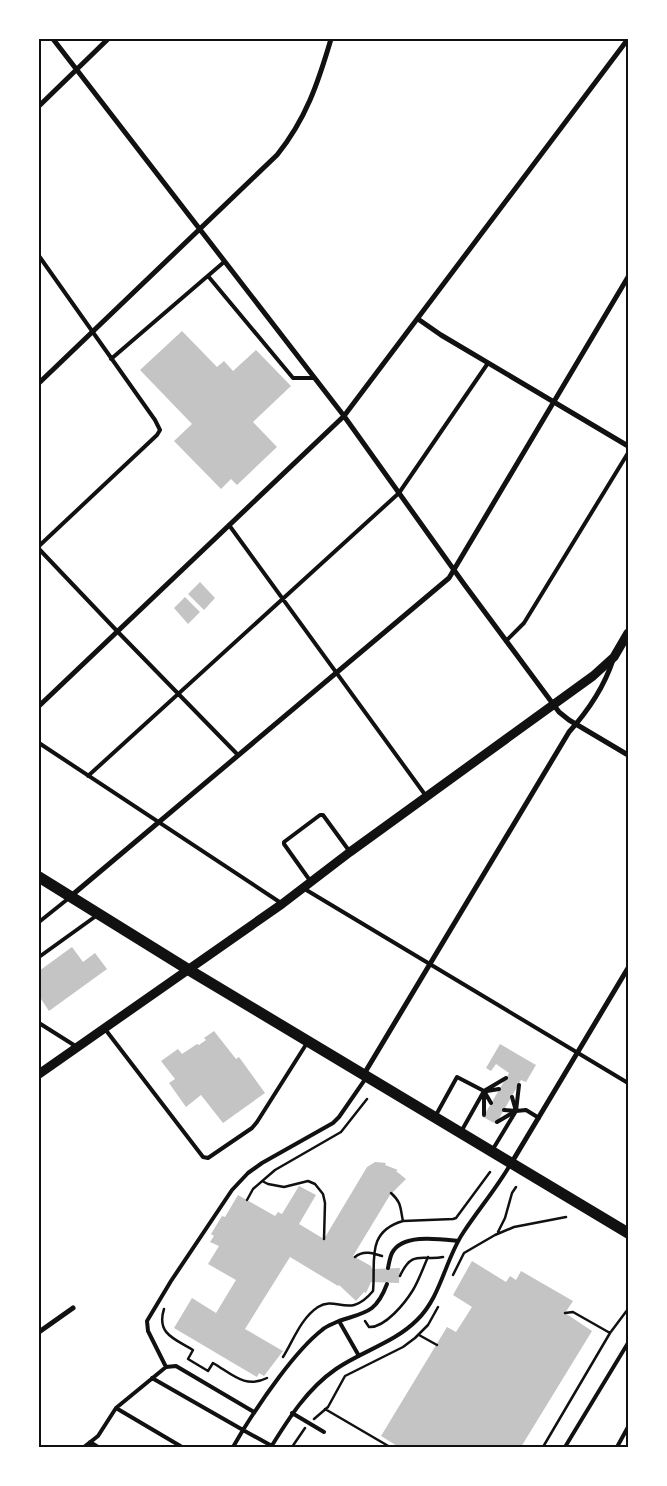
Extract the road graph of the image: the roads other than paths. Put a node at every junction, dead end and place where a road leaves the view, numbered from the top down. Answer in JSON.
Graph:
{"nodes":[{"id":1,"x":53,"y":39,"type":"edge"},
{"id":2,"x":108,"y":39,"type":"edge"},
{"id":3,"x":331,"y":39,"type":"edge"},
{"id":4,"x":628,"y":39,"type":"edge"},
{"id":5,"x":77,"y":70,"type":"junction"},
{"id":6,"x":39,"y":106,"type":"edge"},
{"id":7,"x":200,"y":231,"type":"junction"},
{"id":8,"x":39,"y":256,"type":"edge"},
{"id":9,"x":224,"y":262,"type":"junction"},
{"id":10,"x":208,"y":276,"type":"junction"},
{"id":11,"x":628,"y":277,"type":"edge"},
{"id":12,"x":418,"y":319,"type":"junction"},
{"id":13,"x":93,"y":332,"type":"junction"},
{"id":14,"x":111,"y":359,"type":"junction"},
{"id":15,"x":488,"y":363,"type":"junction"},
{"id":16,"x":314,"y":378,"type":"junction"},
{"id":17,"x":39,"y":383,"type":"edge"},
{"id":18,"x":554,"y":401,"type":"junction"},
{"id":19,"x":344,"y":416,"type":"junction"},
{"id":20,"x":628,"y":446,"type":"edge"},
{"id":21,"x":628,"y":453,"type":"edge"},
{"id":22,"x":399,"y":493,"type":"junction"},
{"id":23,"x":229,"y":525,"type":"junction"},
{"id":24,"x":39,"y":548,"type":"edge"},
{"id":25,"x":454,"y":570,"type":"junction"},
{"id":26,"x":284,"y":599,"type":"junction"},
{"id":27,"x":117,"y":632,"type":"junction"},
{"id":28,"x":628,"y":633,"type":"edge"},
{"id":29,"x":506,"y":641,"type":"junction"},
{"id":30,"x":614,"y":657,"type":"junction"},
{"id":31,"x":336,"y":672,"type":"junction"},
{"id":32,"x":178,"y":694,"type":"junction"},
{"id":33,"x":554,"y":704,"type":"junction"},
{"id":34,"x":39,"y":706,"type":"edge"},
{"id":35,"x":576,"y":724,"type":"junction"},
{"id":36,"x":39,"y":743,"type":"edge"},
{"id":37,"x":238,"y":755,"type":"junction"},
{"id":38,"x":628,"y":755,"type":"edge"},
{"id":39,"x":88,"y":776,"type":"junction"},
{"id":40,"x":426,"y":797,"type":"junction"},
{"id":41,"x":159,"y":822,"type":"junction"},
{"id":42,"x":350,"y":852,"type":"junction"},
{"id":43,"x":39,"y":877,"type":"edge"},
{"id":44,"x":311,"y":882,"type":"junction"},
{"id":45,"x":303,"y":888,"type":"junction"},
{"id":46,"x":70,"y":896,"type":"junction"},
{"id":47,"x":282,"y":904,"type":"junction"},
{"id":48,"x":99,"y":914,"type":"junction"},
{"id":49,"x":39,"y":922,"type":"edge"},
{"id":50,"x":39,"y":956,"type":"edge"},
{"id":51,"x":430,"y":964,"type":"junction"},
{"id":52,"x":628,"y":968,"type":"edge"},
{"id":53,"x":189,"y":970,"type":"junction"},
{"id":54,"x":39,"y":1023,"type":"edge"},
{"id":55,"x":104,"y":1028,"type":"junction"},
{"id":56,"x":308,"y":1041,"type":"junction"},
{"id":57,"x":77,"y":1047,"type":"junction"},
{"id":58,"x":578,"y":1052,"type":"junction"},
{"id":59,"x":39,"y":1074,"type":"edge"},
{"id":60,"x":365,"y":1075,"type":"junction"},
{"id":61,"x":506,"y":1078,"type":"dead end"},
{"id":62,"x":628,"y":1083,"type":"edge"},
{"id":63,"x":519,"y":1085,"type":"dead end"},
{"id":64,"x":499,"y":1089,"type":"dead end"},
{"id":65,"x":484,"y":1091,"type":"junction"},
{"id":66,"x":512,"y":1096,"type":"dead end"},
{"id":67,"x":491,"y":1103,"type":"dead end"},
{"id":68,"x":504,"y":1110,"type":"dead end"},
{"id":69,"x":516,"y":1111,"type":"junction"},
{"id":70,"x":484,"y":1115,"type":"dead end"},
{"id":71,"x":435,"y":1117,"type":"junction"},
{"id":72,"x":539,"y":1118,"type":"junction"},
{"id":73,"x":498,"y":1122,"type":"dead end"},
{"id":74,"x":461,"y":1132,"type":"junction"},
{"id":75,"x":492,"y":1151,"type":"junction"},
{"id":76,"x":512,"y":1163,"type":"junction"},
{"id":77,"x":628,"y":1233,"type":"edge"},
{"id":78,"x":458,"y":1241,"type":"junction"},
{"id":79,"x":388,"y":1268,"type":"dead end"},
{"id":80,"x":387,"y":1284,"type":"dead end"},
{"id":81,"x":72,"y":1308,"type":"dead end"},
{"id":82,"x":339,"y":1321,"type":"junction"},
{"id":83,"x":39,"y":1332,"type":"edge"},
{"id":84,"x":628,"y":1343,"type":"edge"},
{"id":85,"x":359,"y":1356,"type":"junction"},
{"id":86,"x":166,"y":1367,"type":"junction"},
{"id":87,"x":152,"y":1378,"type":"junction"},
{"id":88,"x":116,"y":1408,"type":"junction"},
{"id":89,"x":254,"y":1412,"type":"junction"},
{"id":90,"x":292,"y":1413,"type":"junction"},
{"id":91,"x":628,"y":1427,"type":"edge"},
{"id":92,"x":243,"y":1430,"type":"junction"},
{"id":93,"x":324,"y":1432,"type":"dead end"},
{"id":94,"x":90,"y":1442,"type":"junction"},
{"id":95,"x":272,"y":1446,"type":"edge"},
{"id":96,"x":84,"y":1447,"type":"edge"},
{"id":97,"x":98,"y":1447,"type":"edge"},
{"id":98,"x":182,"y":1447,"type":"edge"},
{"id":99,"x":233,"y":1447,"type":"edge"},
{"id":100,"x":565,"y":1447,"type":"edge"},
{"id":101,"x":616,"y":1447,"type":"edge"}],
"edges":[{"from":1,"to":5,"type":"street"},
{"from":2,"to":5,"type":"street"},
{"from":3,"to":7,"type":"street"},
{"from":4,"to":12,"type":"street"},
{"from":5,"to":6,"type":"street"},
{"from":5,"to":7,"type":"street"},
{"from":7,"to":9,"type":"street"},
{"from":7,"to":13,"type":"street"},
{"from":8,"to":13,"type":"lane"},
{"from":9,"to":10,"type":"lane"},
{"from":9,"to":16,"type":"street"},
{"from":10,"to":14,"type":"lane"},
{"from":10,"to":16,"type":"lane"},
{"from":11,"to":18,"type":"street"},
{"from":12,"to":15,"type":"street"},
{"from":12,"to":19,"type":"street"},
{"from":13,"to":14,"type":"lane"},
{"from":13,"to":17,"type":"street"},
{"from":14,"to":24,"type":"lane"},
{"from":15,"to":18,"type":"street"},
{"from":15,"to":22,"type":"lane"},
{"from":16,"to":19,"type":"street"},
{"from":18,"to":20,"type":"street"},
{"from":18,"to":25,"type":"street"},
{"from":19,"to":22,"type":"street"},
{"from":19,"to":23,"type":"street"},
{"from":21,"to":29,"type":"lane"},
{"from":22,"to":25,"type":"street"},
{"from":22,"to":26,"type":"lane"},
{"from":23,"to":26,"type":"lane"},
{"from":23,"to":27,"type":"street"},
{"from":24,"to":27,"type":"lane"},
{"from":25,"to":29,"type":"street"},
{"from":25,"to":31,"type":"street"},
{"from":26,"to":31,"type":"lane"},
{"from":26,"to":32,"type":"lane"},
{"from":27,"to":32,"type":"lane"},
{"from":27,"to":34,"type":"street"},
{"from":28,"to":30,"type":"street"},
{"from":29,"to":33,"type":"street"},
{"from":30,"to":33,"type":"street"},
{"from":30,"to":35,"type":"street"},
{"from":31,"to":37,"type":"street"},
{"from":31,"to":40,"type":"lane"},
{"from":32,"to":37,"type":"lane"},
{"from":32,"to":39,"type":"lane"},
{"from":33,"to":35,"type":"street"},
{"from":33,"to":40,"type":"street"},
{"from":35,"to":38,"type":"street"},
{"from":35,"to":51,"type":"street"},
{"from":36,"to":39,"type":"lane"},
{"from":37,"to":41,"type":"street"},
{"from":39,"to":41,"type":"lane"},
{"from":40,"to":42,"type":"street"},
{"from":41,"to":46,"type":"street"},
{"from":41,"to":47,"type":"lane"},
{"from":42,"to":44,"type":"street"},
{"from":42,"to":44,"type":"lane"},
{"from":43,"to":46,"type":"main road"},
{"from":44,"to":45,"type":"street"},
{"from":45,"to":47,"type":"street"},
{"from":45,"to":51,"type":"lane"},
{"from":46,"to":48,"type":"main road"},
{"from":46,"to":49,"type":"lane"},
{"from":47,"to":53,"type":"street"},
{"from":48,"to":50,"type":"lane"},
{"from":48,"to":53,"type":"main road"},
{"from":51,"to":58,"type":"lane"},
{"from":51,"to":60,"type":"street"},
{"from":52,"to":58,"type":"street"},
{"from":53,"to":55,"type":"street"},
{"from":53,"to":56,"type":"main road"},
{"from":54,"to":57,"type":"lane"},
{"from":55,"to":56,"type":"lane"},
{"from":55,"to":57,"type":"street"},
{"from":56,"to":60,"type":"main road"},
{"from":57,"to":59,"type":"street"},
{"from":58,"to":62,"type":"lane"},
{"from":58,"to":72,"type":"street"},
{"from":60,"to":71,"type":"main road"},
{"from":60,"to":86,"type":"lane"},
{"from":61,"to":65,"type":"lane"},
{"from":63,"to":69,"type":"lane"},
{"from":64,"to":65,"type":"lane"},
{"from":65,"to":67,"type":"lane"},
{"from":65,"to":70,"type":"lane"},
{"from":65,"to":71,"type":"lane"},
{"from":65,"to":74,"type":"lane"},
{"from":66,"to":69,"type":"lane"},
{"from":68,"to":69,"type":"lane"},
{"from":69,"to":72,"type":"lane"},
{"from":69,"to":73,"type":"lane"},
{"from":69,"to":75,"type":"lane"},
{"from":71,"to":74,"type":"main road"},
{"from":72,"to":76,"type":"street"},
{"from":74,"to":75,"type":"main road"},
{"from":75,"to":76,"type":"main road"},
{"from":76,"to":77,"type":"main road"},
{"from":76,"to":78,"type":"lane"},
{"from":78,"to":79,"type":"lane"},
{"from":78,"to":85,"type":"lane"},
{"from":80,"to":82,"type":"lane"},
{"from":81,"to":83,"type":"street"},
{"from":82,"to":85,"type":"lane"},
{"from":82,"to":89,"type":"lane"},
{"from":84,"to":100,"type":"lane"},
{"from":85,"to":90,"type":"lane"},
{"from":86,"to":87,"type":"lane"},
{"from":86,"to":89,"type":"lane"},
{"from":87,"to":88,"type":"lane"},
{"from":87,"to":92,"type":"lane"},
{"from":88,"to":94,"type":"lane"},
{"from":88,"to":98,"type":"lane"},
{"from":89,"to":92,"type":"lane"},
{"from":90,"to":93,"type":"lane"},
{"from":90,"to":95,"type":"lane"},
{"from":91,"to":101,"type":"lane"},
{"from":92,"to":95,"type":"lane"},
{"from":92,"to":99,"type":"lane"},
{"from":94,"to":96,"type":"lane"},
{"from":94,"to":97,"type":"lane"}]}
